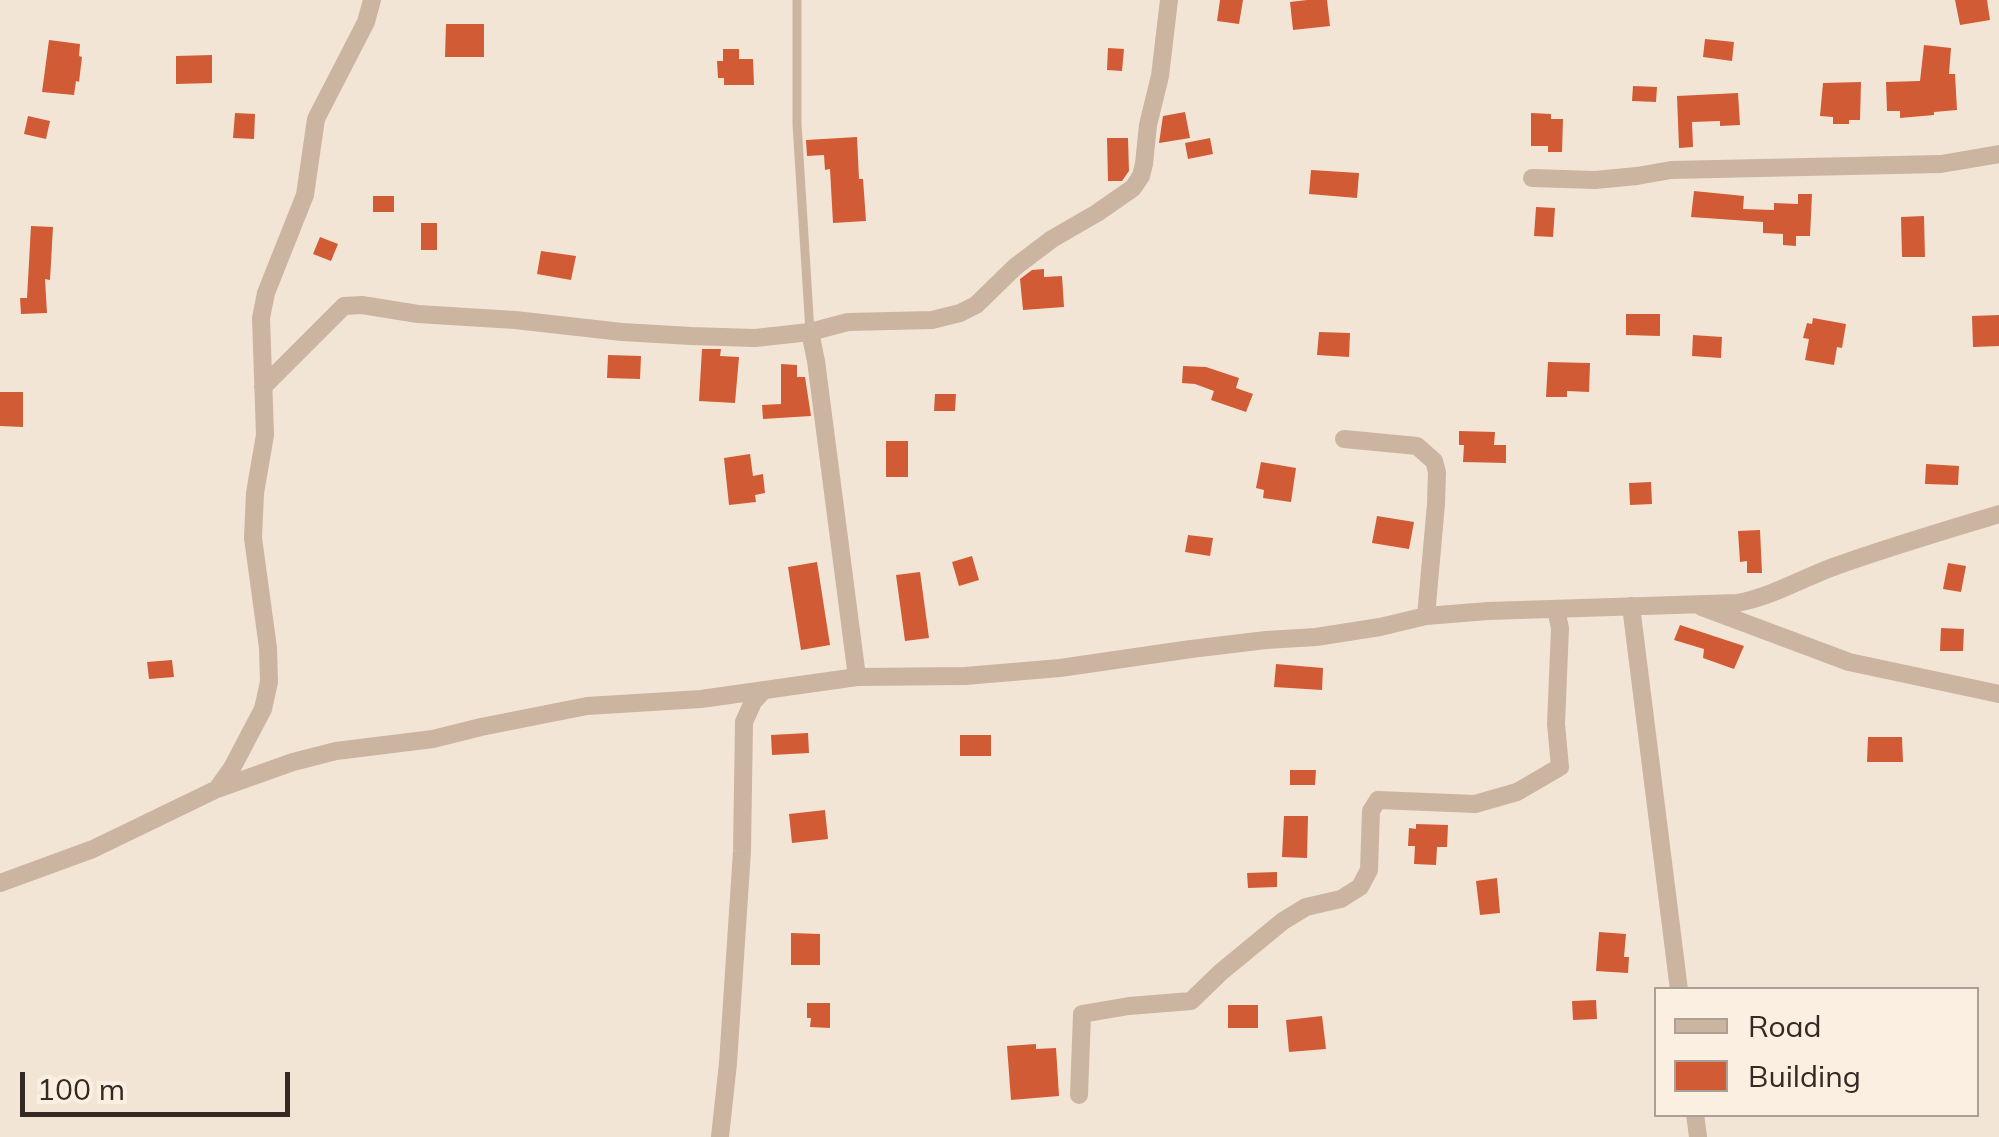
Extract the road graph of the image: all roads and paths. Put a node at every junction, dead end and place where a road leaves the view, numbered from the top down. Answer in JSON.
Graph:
{"nodes":[{"id":1,"x":372,"y":0,"type":"edge"},
{"id":2,"x":797,"y":0,"type":"edge"},
{"id":3,"x":1168,"y":0,"type":"edge"},
{"id":4,"x":1999,"y":154,"type":"edge"},
{"id":5,"x":1532,"y":178,"type":"dead end"},
{"id":6,"x":810,"y":332,"type":"junction"},
{"id":7,"x":263,"y":386,"type":"junction"},
{"id":8,"x":1344,"y":439,"type":"dead end"},
{"id":9,"x":1999,"y":514,"type":"edge"},
{"id":10,"x":1693,"y":603,"type":"junction"},
{"id":11,"x":1631,"y":606,"type":"junction"},
{"id":12,"x":1556,"y":609,"type":"junction"},
{"id":13,"x":1426,"y":616,"type":"junction"},
{"id":14,"x":857,"y":677,"type":"junction"},
{"id":15,"x":764,"y":690,"type":"junction"},
{"id":16,"x":1999,"y":694,"type":"edge"},
{"id":17,"x":217,"y":789,"type":"junction"},
{"id":18,"x":0,"y":883,"type":"edge"},
{"id":19,"x":1679,"y":987,"type":"edge"},
{"id":20,"x":1079,"y":1094,"type":"dead end"},
{"id":21,"x":720,"y":1137,"type":"edge"}],
"edges":[{"from":1,"to":7,"type":"street"},
{"from":2,"to":6,"type":"lane"},
{"from":3,"to":6,"type":"street"},
{"from":4,"to":5,"type":"street"},
{"from":6,"to":7,"type":"street"},
{"from":6,"to":14,"type":"street"},
{"from":7,"to":17,"type":"street"},
{"from":8,"to":13,"type":"street"},
{"from":9,"to":10,"type":"street"},
{"from":10,"to":11,"type":"street"},
{"from":10,"to":16,"type":"street"},
{"from":11,"to":12,"type":"street"},
{"from":11,"to":19,"type":"street"},
{"from":12,"to":13,"type":"street"},
{"from":12,"to":20,"type":"street"},
{"from":13,"to":14,"type":"street"},
{"from":14,"to":15,"type":"street"},
{"from":15,"to":17,"type":"street"},
{"from":15,"to":21,"type":"street"},
{"from":17,"to":18,"type":"street"}]}
